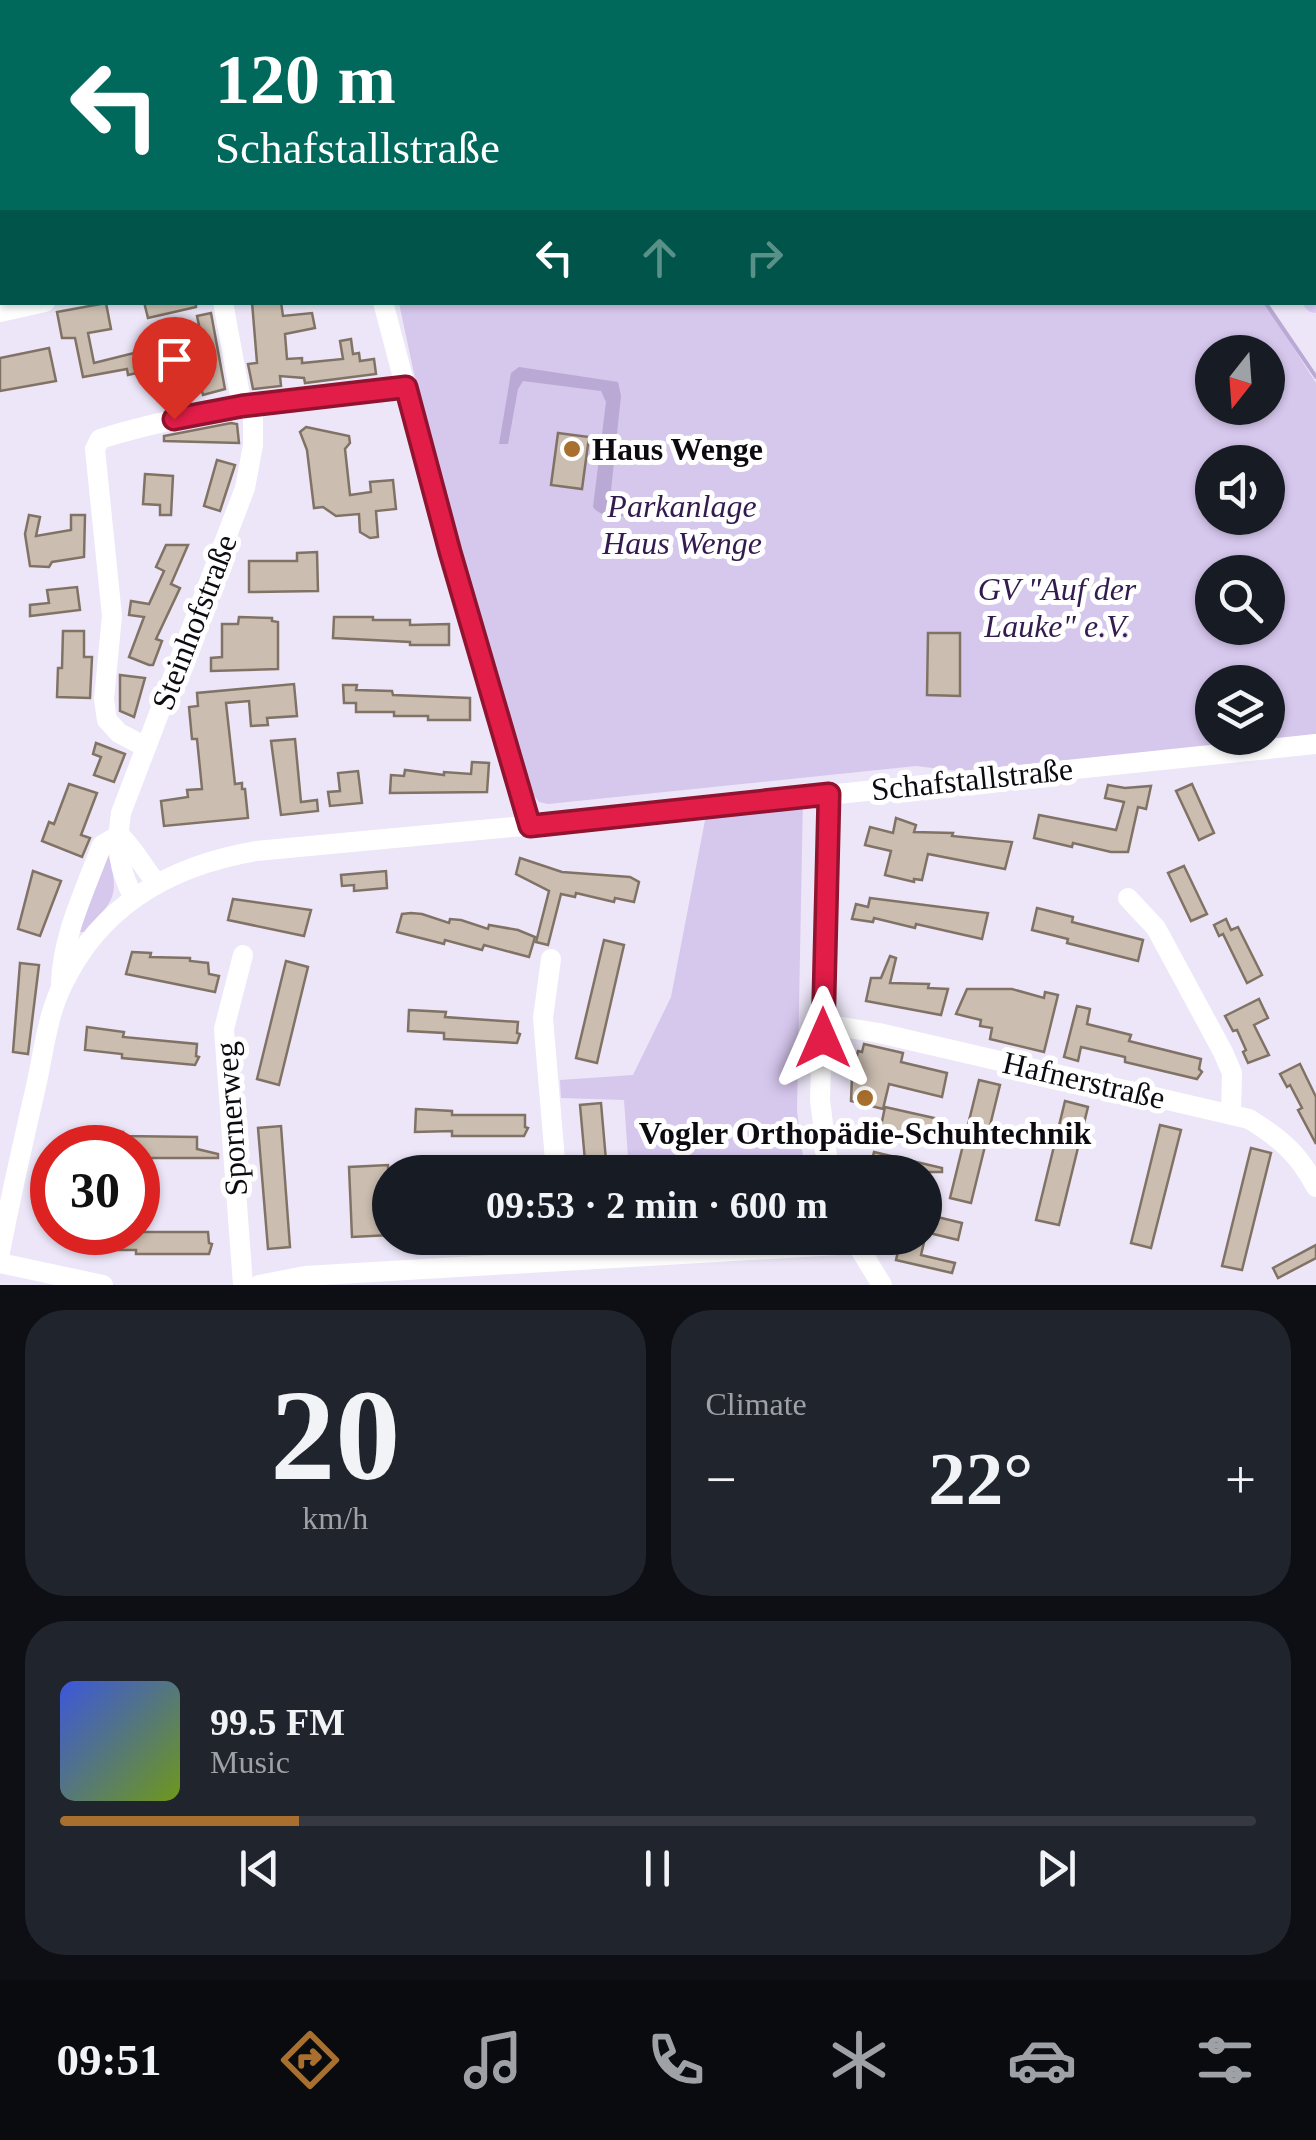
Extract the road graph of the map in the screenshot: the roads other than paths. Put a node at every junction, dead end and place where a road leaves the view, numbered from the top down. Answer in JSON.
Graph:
{"nodes":[{"id":1,"x":32,"y":305,"type":"edge"},
{"id":2,"x":224,"y":305,"type":"edge"},
{"id":3,"x":384,"y":305,"type":"edge"},
{"id":4,"x":0,"y":312,"type":"edge"},
{"id":5,"x":406,"y":387,"type":"junction"},
{"id":6,"x":248,"y":406,"type":"junction"},
{"id":7,"x":1316,"y":744,"type":"edge"},
{"id":8,"x":146,"y":747,"type":"junction"},
{"id":9,"x":829,"y":794,"type":"junction"},
{"id":10,"x":530,"y":826,"type":"junction"},
{"id":11,"x":119,"y":835,"type":"junction"},
{"id":12,"x":156,"y":882,"type":"junction"},
{"id":13,"x":134,"y":898,"type":"junction"},
{"id":14,"x":1128,"y":898,"type":"dead end"},
{"id":15,"x":244,"y":955,"type":"dead end"},
{"id":16,"x":551,"y":959,"type":"dead end"},
{"id":17,"x":61,"y":986,"type":"junction"},
{"id":18,"x":823,"y":1024,"type":"junction"},
{"id":19,"x":1231,"y":1114,"type":"junction"},
{"id":20,"x":555,"y":1155,"type":"edge"},
{"id":21,"x":827,"y":1155,"type":"edge"},
{"id":22,"x":1316,"y":1187,"type":"edge"},
{"id":23,"x":0,"y":1252,"type":"edge"},
{"id":24,"x":561,"y":1255,"type":"edge"},
{"id":25,"x":626,"y":1255,"type":"edge"},
{"id":26,"x":863,"y":1255,"type":"edge"},
{"id":27,"x":561,"y":1259,"type":"junction"},
{"id":28,"x":0,"y":1263,"type":"edge"},
{"id":29,"x":103,"y":1285,"type":"edge"},
{"id":30,"x":243,"y":1285,"type":"edge"},
{"id":31,"x":259,"y":1285,"type":"edge"},
{"id":32,"x":882,"y":1285,"type":"edge"}],
"edges":[{"from":1,"to":4,"type":"street"},
{"from":2,"to":6,"type":"street","name":"Steinhofstraße"},
{"from":3,"to":5,"type":"street"},
{"from":5,"to":6,"type":"street"},
{"from":5,"to":10,"type":"street"},
{"from":6,"to":8,"type":"street","name":"Steinhofstraße"},
{"from":6,"to":8,"type":"street"},
{"from":7,"to":9,"type":"street","name":"Schafstallstraße"},
{"from":8,"to":11,"type":"street","name":"Steinhofstraße"},
{"from":9,"to":10,"type":"street","name":"Schafstallstraße"},
{"from":9,"to":18,"type":"street"},
{"from":10,"to":12,"type":"street","name":"Schafstallstraße"},
{"from":11,"to":12,"type":"street"},
{"from":11,"to":13,"type":"street","name":"Steinhofstraße"},
{"from":11,"to":17,"type":"street","name":"Steinhofstraße"},
{"from":12,"to":13,"type":"street","name":"Steinhofstraße"},
{"from":13,"to":17,"type":"street","name":"Steinhofstraße"},
{"from":14,"to":19,"type":"street"},
{"from":15,"to":30,"type":"street","name":"Spornerweg"},
{"from":16,"to":20,"type":"street"},
{"from":17,"to":23,"type":"street","name":"Steinhofstraße"},
{"from":18,"to":19,"type":"street","name":"Hafnerstraße"},
{"from":18,"to":21,"type":"street"},
{"from":19,"to":22,"type":"street","name":"Hafnerstraße"},
{"from":24,"to":27,"type":"street"},
{"from":25,"to":27,"type":"street"},
{"from":26,"to":32,"type":"street"},
{"from":27,"to":31,"type":"street"},
{"from":28,"to":29,"type":"street"}]}
